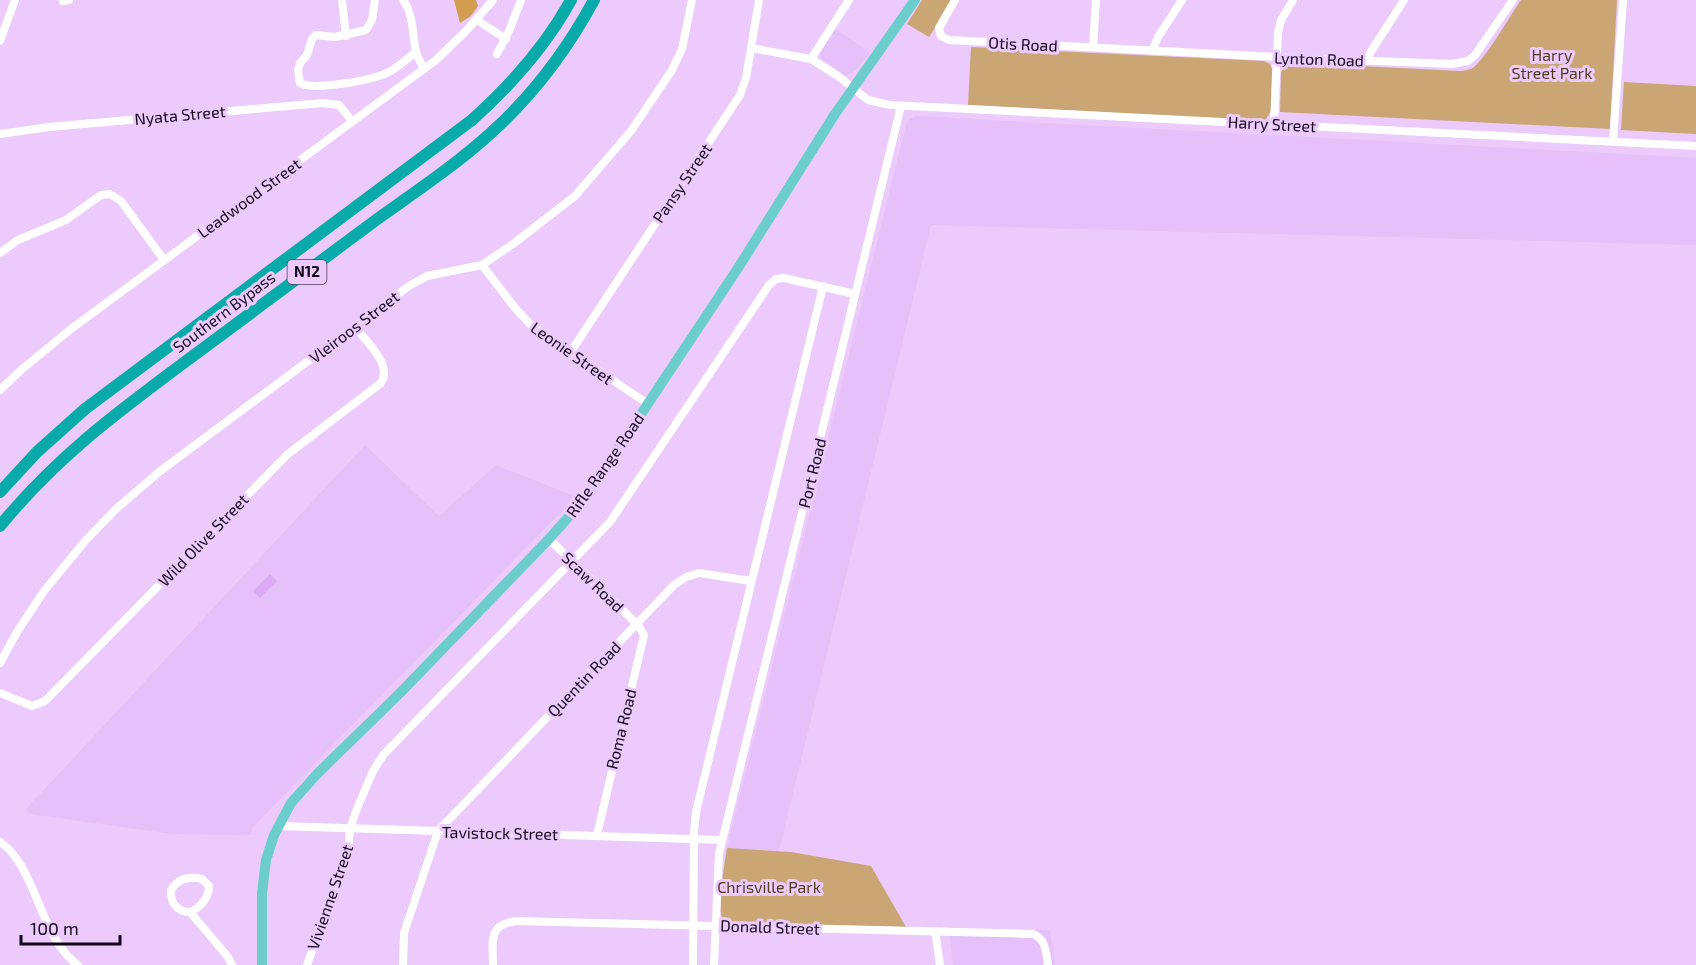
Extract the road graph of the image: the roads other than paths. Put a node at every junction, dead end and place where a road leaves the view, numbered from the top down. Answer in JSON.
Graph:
{"nodes":[{"id":1,"x":15,"y":0,"type":"edge"},
{"id":2,"x":342,"y":0,"type":"edge"},
{"id":3,"x":375,"y":0,"type":"edge"},
{"id":4,"x":403,"y":0,"type":"edge"},
{"id":5,"x":493,"y":0,"type":"edge"},
{"id":6,"x":521,"y":0,"type":"edge"},
{"id":7,"x":571,"y":0,"type":"edge"},
{"id":8,"x":594,"y":0,"type":"edge"},
{"id":9,"x":692,"y":0,"type":"edge"},
{"id":10,"x":759,"y":0,"type":"edge"},
{"id":11,"x":849,"y":0,"type":"edge"},
{"id":12,"x":915,"y":0,"type":"edge"},
{"id":13,"x":955,"y":0,"type":"edge"},
{"id":14,"x":1096,"y":0,"type":"edge"},
{"id":15,"x":1182,"y":0,"type":"edge"},
{"id":16,"x":1293,"y":0,"type":"edge"},
{"id":17,"x":1404,"y":0,"type":"edge"},
{"id":18,"x":1513,"y":0,"type":"edge"},
{"id":19,"x":1623,"y":0,"type":"edge"},
{"id":20,"x":477,"y":20,"type":"junction"},
{"id":21,"x":346,"y":36,"type":"junction"},
{"id":22,"x":506,"y":39,"type":"junction"},
{"id":23,"x":0,"y":41,"type":"edge"},
{"id":24,"x":1093,"y":47,"type":"junction"},
{"id":25,"x":751,"y":48,"type":"junction"},
{"id":26,"x":1152,"y":51,"type":"junction"},
{"id":27,"x":416,"y":52,"type":"junction"},
{"id":28,"x":497,"y":54,"type":"dead end"},
{"id":29,"x":1276,"y":57,"type":"junction"},
{"id":30,"x":811,"y":59,"type":"junction"},
{"id":31,"x":1365,"y":61,"type":"junction"},
{"id":32,"x":424,"y":69,"type":"junction"},
{"id":33,"x":854,"y":87,"type":"junction"},
{"id":34,"x":901,"y":106,"type":"junction"},
{"id":35,"x":352,"y":121,"type":"junction"},
{"id":36,"x":1274,"y":124,"type":"junction"},
{"id":37,"x":0,"y":134,"type":"edge"},
{"id":38,"x":1613,"y":141,"type":"junction"},
{"id":39,"x":1696,"y":146,"type":"edge"},
{"id":40,"x":0,"y":253,"type":"edge"},
{"id":41,"x":164,"y":260,"type":"junction"},
{"id":42,"x":482,"y":265,"type":"junction"},
{"id":43,"x":823,"y":286,"type":"junction"},
{"id":44,"x":855,"y":294,"type":"junction"},
{"id":45,"x":355,"y":327,"type":"junction"},
{"id":46,"x":570,"y":353,"type":"junction"},
{"id":47,"x":0,"y":390,"type":"edge"},
{"id":48,"x":648,"y":404,"type":"junction"},
{"id":49,"x":0,"y":492,"type":"edge"},
{"id":50,"x":0,"y":526,"type":"edge"},
{"id":51,"x":549,"y":539,"type":"junction"},
{"id":52,"x":571,"y":562,"type":"junction"},
{"id":53,"x":751,"y":581,"type":"junction"},
{"id":54,"x":638,"y":625,"type":"junction"},
{"id":55,"x":0,"y":663,"type":"edge"},
{"id":56,"x":0,"y":693,"type":"edge"},
{"id":57,"x":278,"y":826,"type":"junction"},
{"id":58,"x":350,"y":829,"type":"junction"},
{"id":59,"x":438,"y":831,"type":"junction"},
{"id":60,"x":597,"y":835,"type":"junction"},
{"id":61,"x":694,"y":838,"type":"junction"},
{"id":62,"x":722,"y":840,"type":"junction"},
{"id":63,"x":0,"y":842,"type":"edge"},
{"id":64,"x":190,"y":912,"type":"junction"},
{"id":65,"x":694,"y":925,"type":"junction"},
{"id":66,"x":715,"y":925,"type":"junction"},
{"id":67,"x":935,"y":931,"type":"junction"},
{"id":68,"x":78,"y":965,"type":"edge"},
{"id":69,"x":232,"y":965,"type":"edge"},
{"id":70,"x":262,"y":965,"type":"edge"},
{"id":71,"x":307,"y":965,"type":"edge"},
{"id":72,"x":403,"y":965,"type":"edge"},
{"id":73,"x":493,"y":965,"type":"edge"},
{"id":74,"x":693,"y":965,"type":"edge"},
{"id":75,"x":714,"y":965,"type":"edge"},
{"id":76,"x":940,"y":965,"type":"edge"},
{"id":77,"x":1048,"y":965,"type":"edge"}],
"edges":[{"from":1,"to":23,"type":"street"},
{"from":2,"to":21,"type":"street"},
{"from":3,"to":21,"type":"street"},
{"from":4,"to":27,"type":"street"},
{"from":5,"to":20,"type":"street","name":"Leadwood Street"},
{"from":6,"to":22,"type":"street"},
{"from":7,"to":49,"type":"highway","name":"Southern Bypass","number":"N12"},
{"from":8,"to":50,"type":"highway","name":"Southern Bypass","number":"N12"},
{"from":9,"to":42,"type":"street","name":"Vleiroos Street"},
{"from":10,"to":25,"type":"street","name":"Pansy Street"},
{"from":11,"to":30,"type":"street"},
{"from":12,"to":33,"type":"main road","name":"Rifle Range Road"},
{"from":13,"to":24,"type":"street","name":"Otis Road"},
{"from":14,"to":24,"type":"street"},
{"from":15,"to":26,"type":"street"},
{"from":16,"to":29,"type":"street"},
{"from":17,"to":31,"type":"street"},
{"from":18,"to":31,"type":"street","name":"Lynton Road"},
{"from":19,"to":38,"type":"street"},
{"from":20,"to":22,"type":"street"},
{"from":20,"to":32,"type":"street","name":"Leadwood Street"},
{"from":21,"to":27,"type":"street"},
{"from":22,"to":28,"type":"street"},
{"from":24,"to":26,"type":"street","name":"Lynton Road"},
{"from":25,"to":30,"type":"street"},
{"from":25,"to":46,"type":"street","name":"Pansy Street"},
{"from":26,"to":29,"type":"street","name":"Lynton Road"},
{"from":27,"to":32,"type":"street"},
{"from":29,"to":31,"type":"street","name":"Lynton Road"},
{"from":29,"to":36,"type":"street"},
{"from":30,"to":33,"type":"street","name":"Harry Street"},
{"from":32,"to":35,"type":"street","name":"Leadwood Street"},
{"from":33,"to":34,"type":"street","name":"Harry Street"},
{"from":33,"to":48,"type":"main road","name":"Rifle Range Road"},
{"from":34,"to":36,"type":"street","name":"Harry Street"},
{"from":34,"to":44,"type":"street","name":"Port Road"},
{"from":35,"to":37,"type":"street","name":"Nyata Street"},
{"from":35,"to":41,"type":"street","name":"Leadwood Street"},
{"from":36,"to":38,"type":"street","name":"Harry Street"},
{"from":38,"to":39,"type":"street","name":"Harry Street"},
{"from":40,"to":41,"type":"street"},
{"from":41,"to":47,"type":"street","name":"Leadwood Street"},
{"from":42,"to":45,"type":"street","name":"Vleiroos Street"},
{"from":42,"to":46,"type":"street","name":"Leonie Street"},
{"from":43,"to":44,"type":"street"},
{"from":43,"to":52,"type":"street"},
{"from":43,"to":53,"type":"street","name":"Port Road"},
{"from":44,"to":62,"type":"street","name":"Port Road"},
{"from":45,"to":55,"type":"street","name":"Vleiroos Street"},
{"from":45,"to":56,"type":"street","name":"Wild Olive Street"},
{"from":46,"to":48,"type":"street","name":"Leonie Street"},
{"from":48,"to":51,"type":"main road","name":"Rifle Range Road"},
{"from":51,"to":52,"type":"street","name":"Scaw Road"},
{"from":51,"to":57,"type":"main road","name":"Rifle Range Road"},
{"from":52,"to":54,"type":"street","name":"Scaw Road"},
{"from":52,"to":58,"type":"street"},
{"from":53,"to":54,"type":"street","name":"Quentin Road"},
{"from":53,"to":61,"type":"street","name":"Port Road"},
{"from":54,"to":59,"type":"street","name":"Quentin Road"},
{"from":54,"to":60,"type":"street","name":"Roma Road"},
{"from":57,"to":58,"type":"street","name":"Tavistock Street"},
{"from":57,"to":70,"type":"main road","name":"Rifle Range Road"},
{"from":58,"to":59,"type":"street","name":"Tavistock Street"},
{"from":58,"to":71,"type":"street","name":"Vivienne Street"},
{"from":59,"to":60,"type":"street","name":"Tavistock Street"},
{"from":59,"to":72,"type":"street"},
{"from":60,"to":61,"type":"street","name":"Tavistock Street"},
{"from":61,"to":62,"type":"street","name":"Tavistock Street"},
{"from":61,"to":65,"type":"street","name":"Port Road"},
{"from":62,"to":66,"type":"street","name":"Port Road"},
{"from":63,"to":68,"type":"street"},
{"from":64,"to":64,"type":"street"},
{"from":64,"to":69,"type":"street"},
{"from":65,"to":66,"type":"street","name":"Donald Street"},
{"from":65,"to":73,"type":"street","name":"Donald Street"},
{"from":65,"to":74,"type":"street","name":"Port Road"},
{"from":66,"to":67,"type":"street","name":"Donald Street"},
{"from":66,"to":75,"type":"street","name":"Port Road"},
{"from":67,"to":76,"type":"street"},
{"from":67,"to":77,"type":"street","name":"Donald Street"}]}
